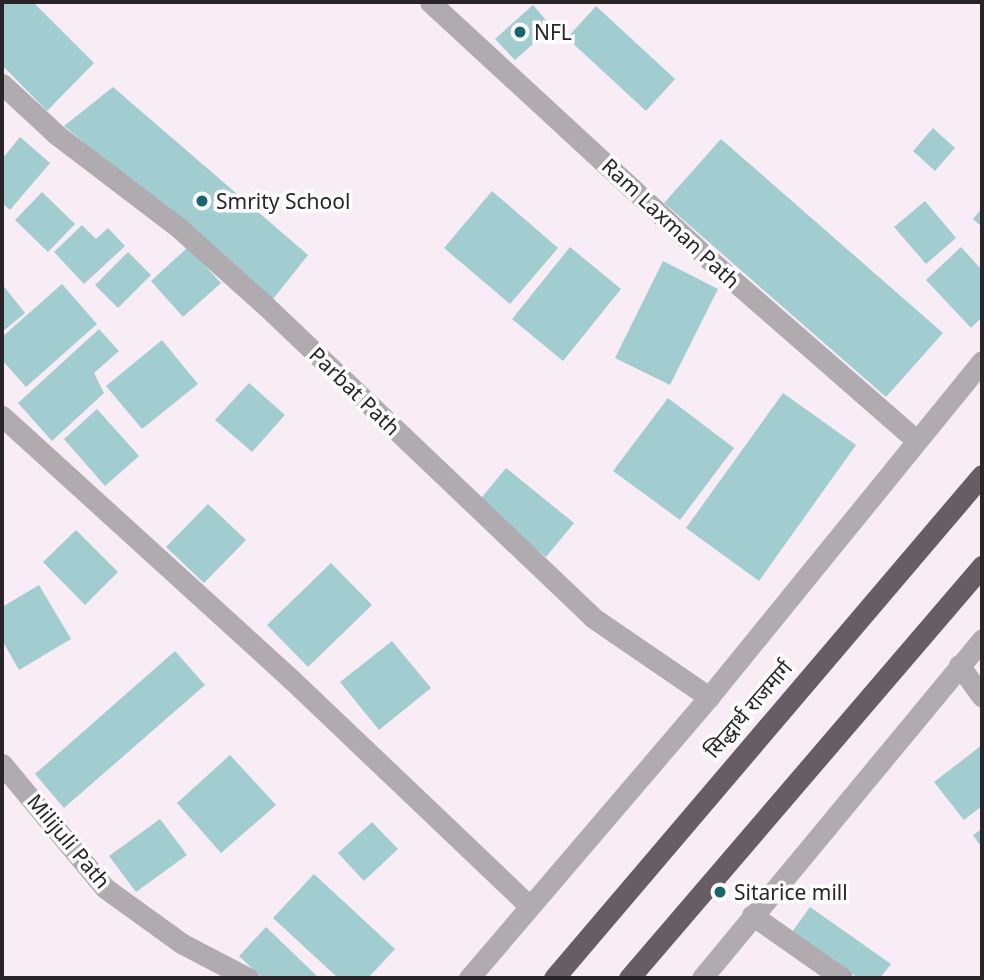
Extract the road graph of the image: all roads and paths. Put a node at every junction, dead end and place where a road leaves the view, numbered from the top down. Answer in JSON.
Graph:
{"nodes":[{"id":1,"x":430,"y":2,"type":"edge"},
{"id":2,"x":2,"y":83,"type":"edge"},
{"id":3,"x":982,"y":361,"type":"edge"},
{"id":4,"x":2,"y":416,"type":"edge"},
{"id":5,"x":916,"y":440,"type":"junction"},
{"id":6,"x":982,"y":475,"type":"edge"},
{"id":7,"x":982,"y":566,"type":"edge"},
{"id":8,"x":982,"y":639,"type":"edge"},
{"id":9,"x":959,"y":665,"type":"junction"},
{"id":10,"x":709,"y":697,"type":"junction"},
{"id":11,"x":982,"y":697,"type":"edge"},
{"id":12,"x":2,"y":764,"type":"edge"},
{"id":13,"x":529,"y":906,"type":"junction"},
{"id":14,"x":752,"y":915,"type":"junction"},
{"id":15,"x":248,"y":978,"type":"edge"},
{"id":16,"x":469,"y":978,"type":"edge"},
{"id":17,"x":554,"y":978,"type":"edge"},
{"id":18,"x":629,"y":978,"type":"edge"},
{"id":19,"x":702,"y":978,"type":"edge"},
{"id":20,"x":842,"y":978,"type":"edge"}],
"edges":[{"from":1,"to":5,"type":"street","name":"Ram Laxman Path"},
{"from":2,"to":10,"type":"street","name":"Parbat Path"},
{"from":3,"to":5,"type":"street"},
{"from":4,"to":13,"type":"street"},
{"from":5,"to":10,"type":"street"},
{"from":6,"to":17,"type":"highway","name":"सिद्धार्थ राजमार्ग"},
{"from":7,"to":18,"type":"highway"},
{"from":8,"to":9,"type":"street"},
{"from":9,"to":11,"type":"street"},
{"from":9,"to":14,"type":"street"},
{"from":10,"to":13,"type":"street"},
{"from":12,"to":15,"type":"street","name":"Milijuli Path"},
{"from":13,"to":16,"type":"street"},
{"from":14,"to":19,"type":"street"},
{"from":14,"to":20,"type":"street"}]}
